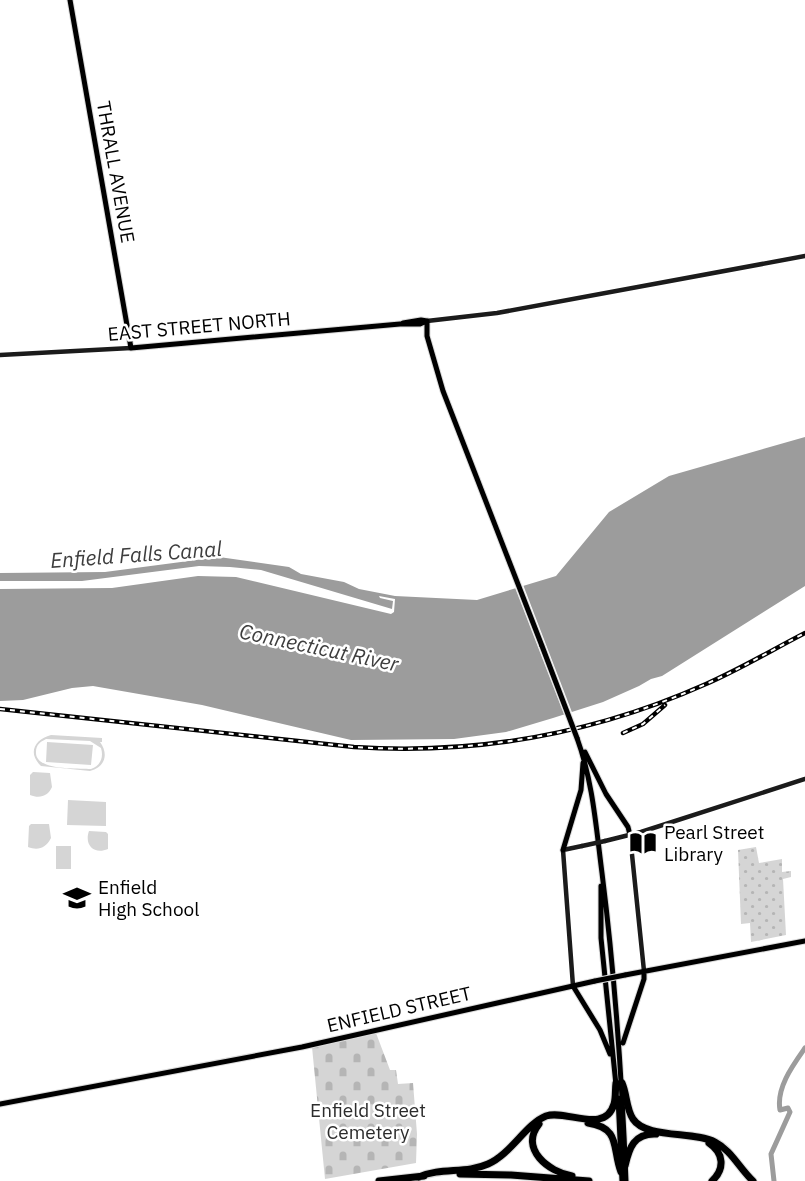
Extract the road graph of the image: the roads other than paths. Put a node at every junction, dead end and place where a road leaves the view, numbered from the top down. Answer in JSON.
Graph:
{"nodes":[{"id":1,"x":69,"y":0,"type":"edge"},
{"id":2,"x":805,"y":256,"type":"edge"},
{"id":3,"x":427,"y":321,"type":"junction"},
{"id":4,"x":131,"y":348,"type":"junction"},
{"id":5,"x":0,"y":355,"type":"edge"},
{"id":6,"x":577,"y":739,"type":"junction"},
{"id":7,"x":583,"y":757,"type":"junction"},
{"id":8,"x":805,"y":779,"type":"edge"},
{"id":9,"x":630,"y":835,"type":"junction"},
{"id":10,"x":563,"y":850,"type":"junction"},
{"id":11,"x":602,"y":872,"type":"junction"},
{"id":12,"x":805,"y":941,"type":"edge"},
{"id":13,"x":644,"y":971,"type":"junction"},
{"id":14,"x":573,"y":986,"type":"junction"},
{"id":15,"x":621,"y":1056,"type":"junction"},
{"id":16,"x":615,"y":1067,"type":"junction"},
{"id":17,"x":619,"y":1083,"type":"junction"},
{"id":18,"x":0,"y":1104,"type":"edge"},
{"id":19,"x":624,"y":1175,"type":"edge"},
{"id":20,"x":419,"y":1177,"type":"junction"},
{"id":21,"x":379,"y":1181,"type":"edge"},
{"id":22,"x":587,"y":1181,"type":"edge"},
{"id":23,"x":712,"y":1181,"type":"edge"},
{"id":24,"x":753,"y":1181,"type":"edge"}],
"edges":[{"from":1,"to":4,"type":"main road","name":"THRALL AVENUE"},
{"from":2,"to":3,"type":"main road","name":"EAST STREET NORTH"},
{"from":3,"to":4,"type":"main road","name":"EAST STREET NORTH"},
{"from":3,"to":6,"type":"main road","bridge":true},
{"from":4,"to":5,"type":"main road","name":"EAST STREET NORTH"},
{"from":6,"to":7,"type":"main road"},
{"from":6,"to":9,"type":"main road"},
{"from":7,"to":10,"type":"main road"},
{"from":7,"to":11,"type":"main road"},
{"from":8,"to":9,"type":"main road"},
{"from":9,"to":10,"type":"main road","bridge":true},
{"from":9,"to":13,"type":"main road"},
{"from":10,"to":14,"type":"main road"},
{"from":11,"to":15,"type":"main road"},
{"from":11,"to":16,"type":"main road"},
{"from":12,"to":13,"type":"main road","name":"ENFIELD STREET"},
{"from":13,"to":14,"type":"main road","name":"ENFIELD STREET","bridge":true},
{"from":13,"to":15,"type":"main road"},
{"from":14,"to":16,"type":"main road"},
{"from":14,"to":18,"type":"main road","name":"ENFIELD STREET"},
{"from":15,"to":17,"type":"main road"},
{"from":16,"to":17,"type":"main road"},
{"from":17,"to":19,"type":"main road"},
{"from":17,"to":20,"type":"highway"},
{"from":17,"to":24,"type":"highway"},
{"from":19,"to":22,"type":"highway"},
{"from":19,"to":23,"type":"highway"},
{"from":20,"to":21,"type":"highway"},
{"from":20,"to":22,"type":"highway"}]}
